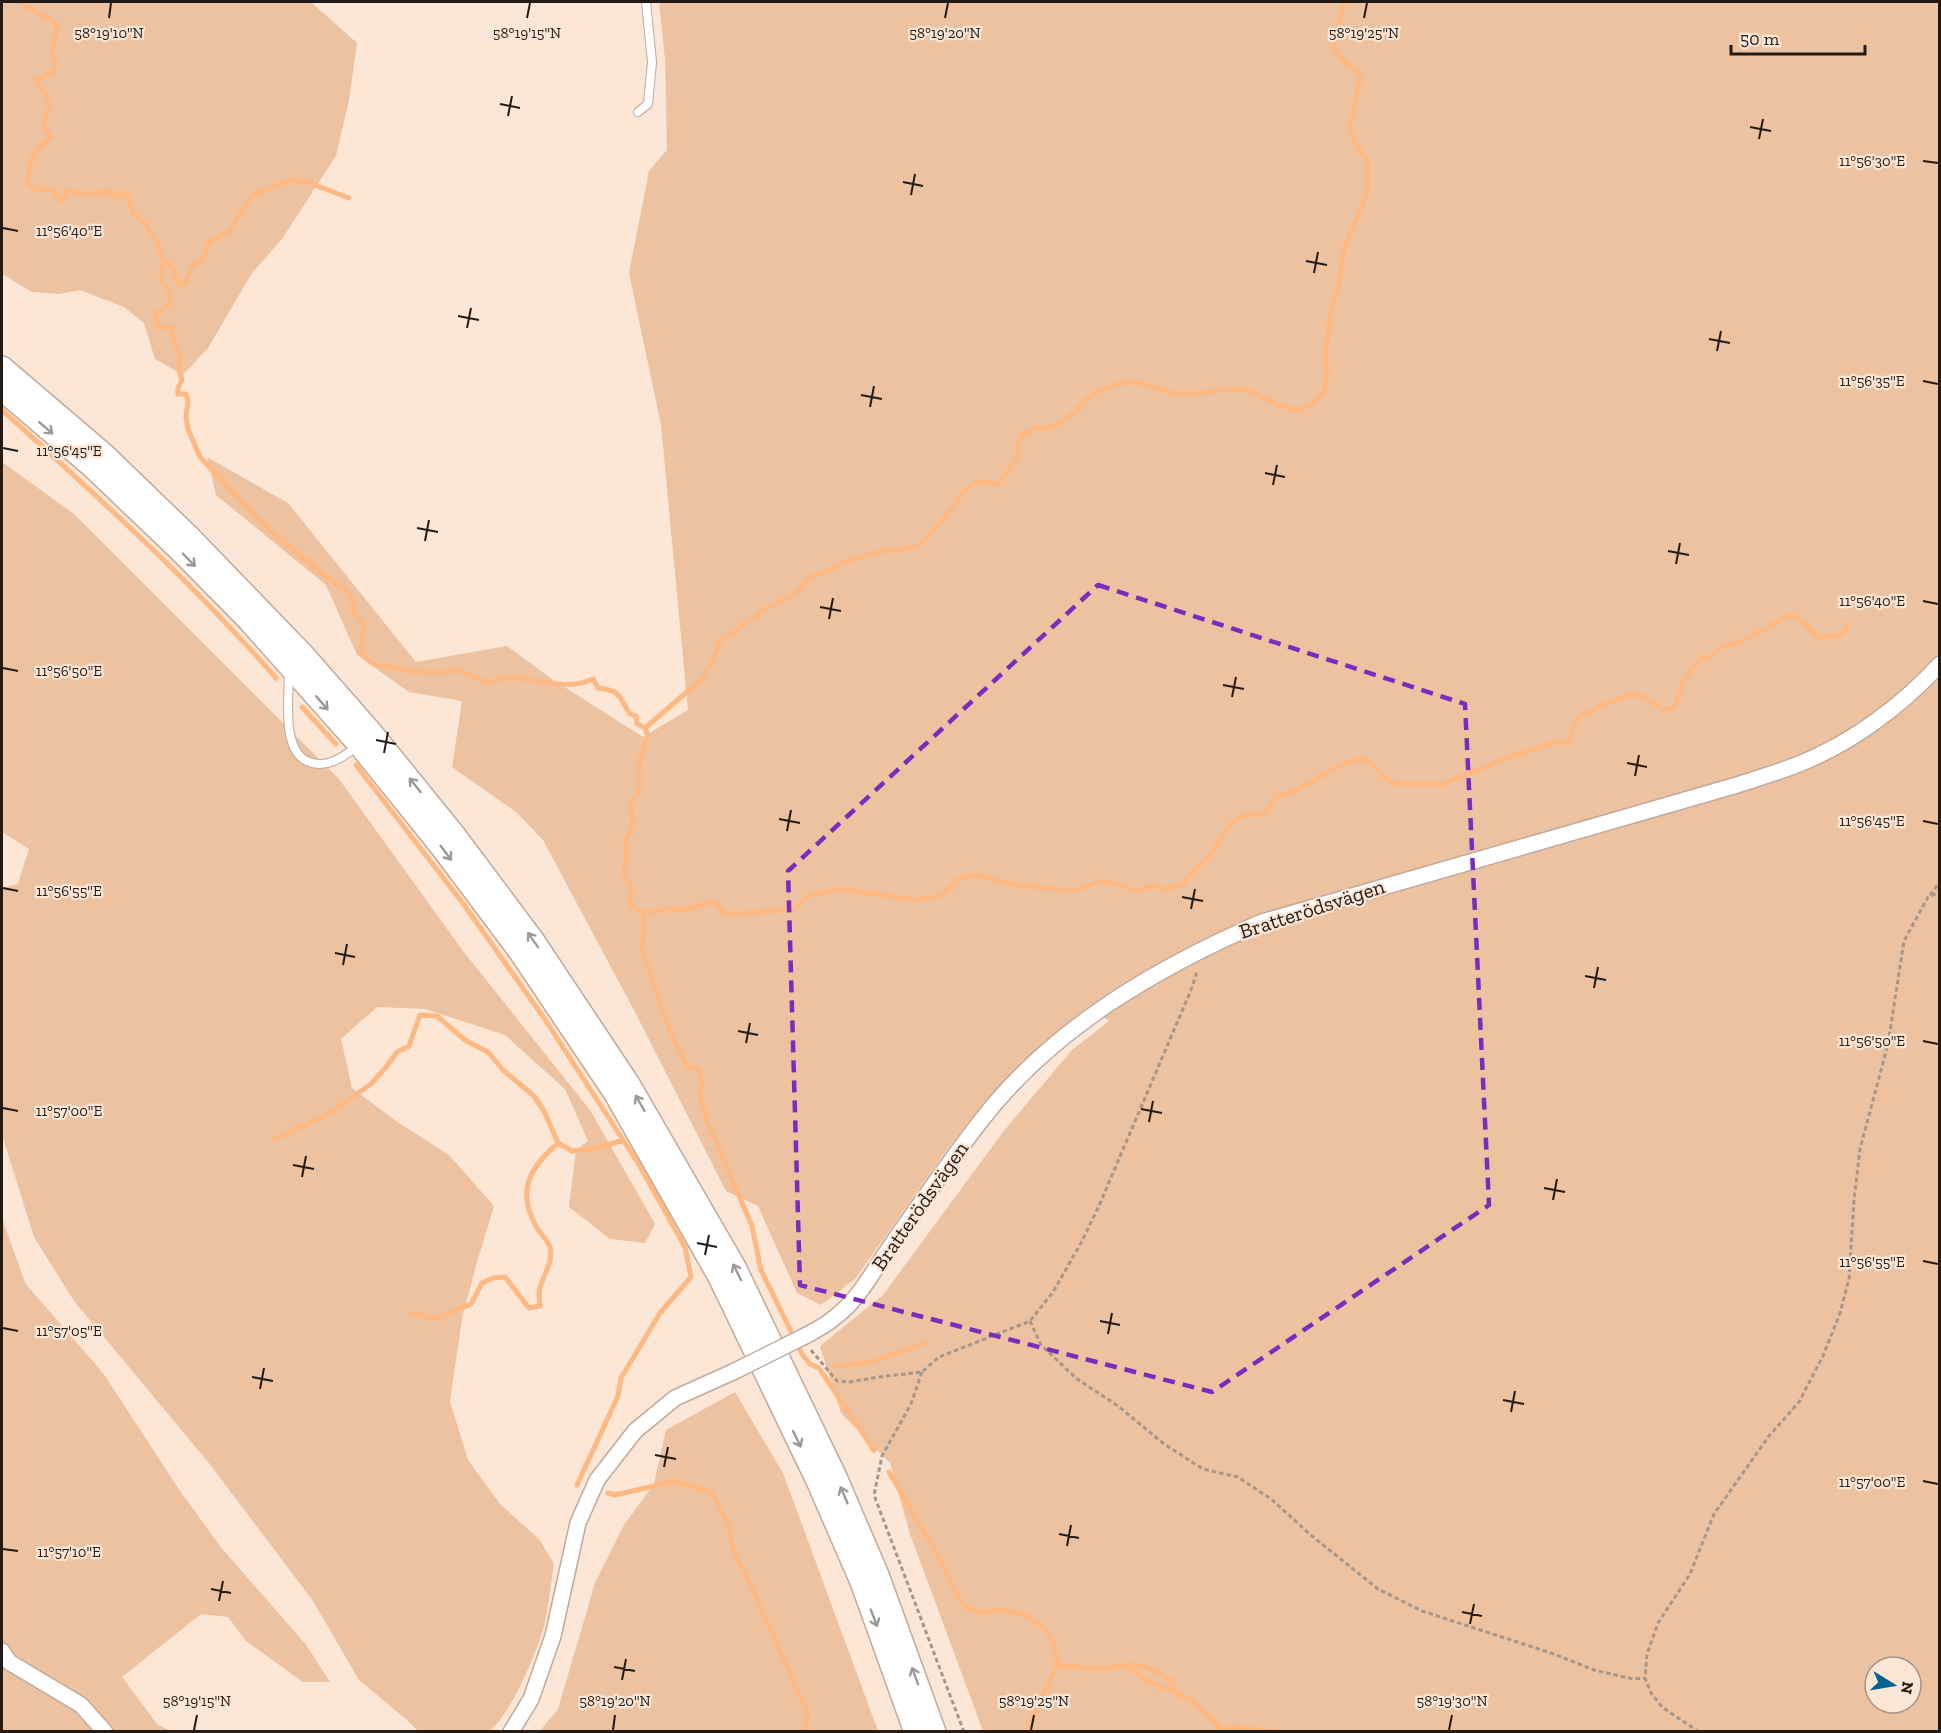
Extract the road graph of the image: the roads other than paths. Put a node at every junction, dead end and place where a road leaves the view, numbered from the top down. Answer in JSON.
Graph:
{"nodes":[{"id":1,"x":646,"y":2,"type":"edge"},
{"id":2,"x":638,"y":112,"type":"dead end"},
{"id":3,"x":2,"y":367,"type":"edge"},
{"id":4,"x":2,"y":390,"type":"edge"},
{"id":5,"x":1940,"y":664,"type":"edge"},
{"id":6,"x":289,"y":665,"type":"junction"},
{"id":7,"x":366,"y":740,"type":"junction"},
{"id":8,"x":2,"y":1651,"type":"edge"},
{"id":9,"x":105,"y":1731,"type":"edge"},
{"id":10,"x":511,"y":1731,"type":"edge"},
{"id":11,"x":915,"y":1731,"type":"edge"},
{"id":12,"x":935,"y":1731,"type":"edge"}],
"edges":[{"from":1,"to":2,"type":"lane"},
{"from":3,"to":7,"type":"main road"},
{"from":4,"to":6,"type":"main road","one_way":true},
{"from":5,"to":10,"type":"street","name":"Bratterödsvägen","bridge":true},
{"from":6,"to":7,"type":"main road","one_way":true},
{"from":6,"to":7,"type":"lane"},
{"from":7,"to":11,"type":"main road","one_way":true},
{"from":12,"to":7,"type":"main road","one_way":true},
{"from":8,"to":9,"type":"street"}]}
